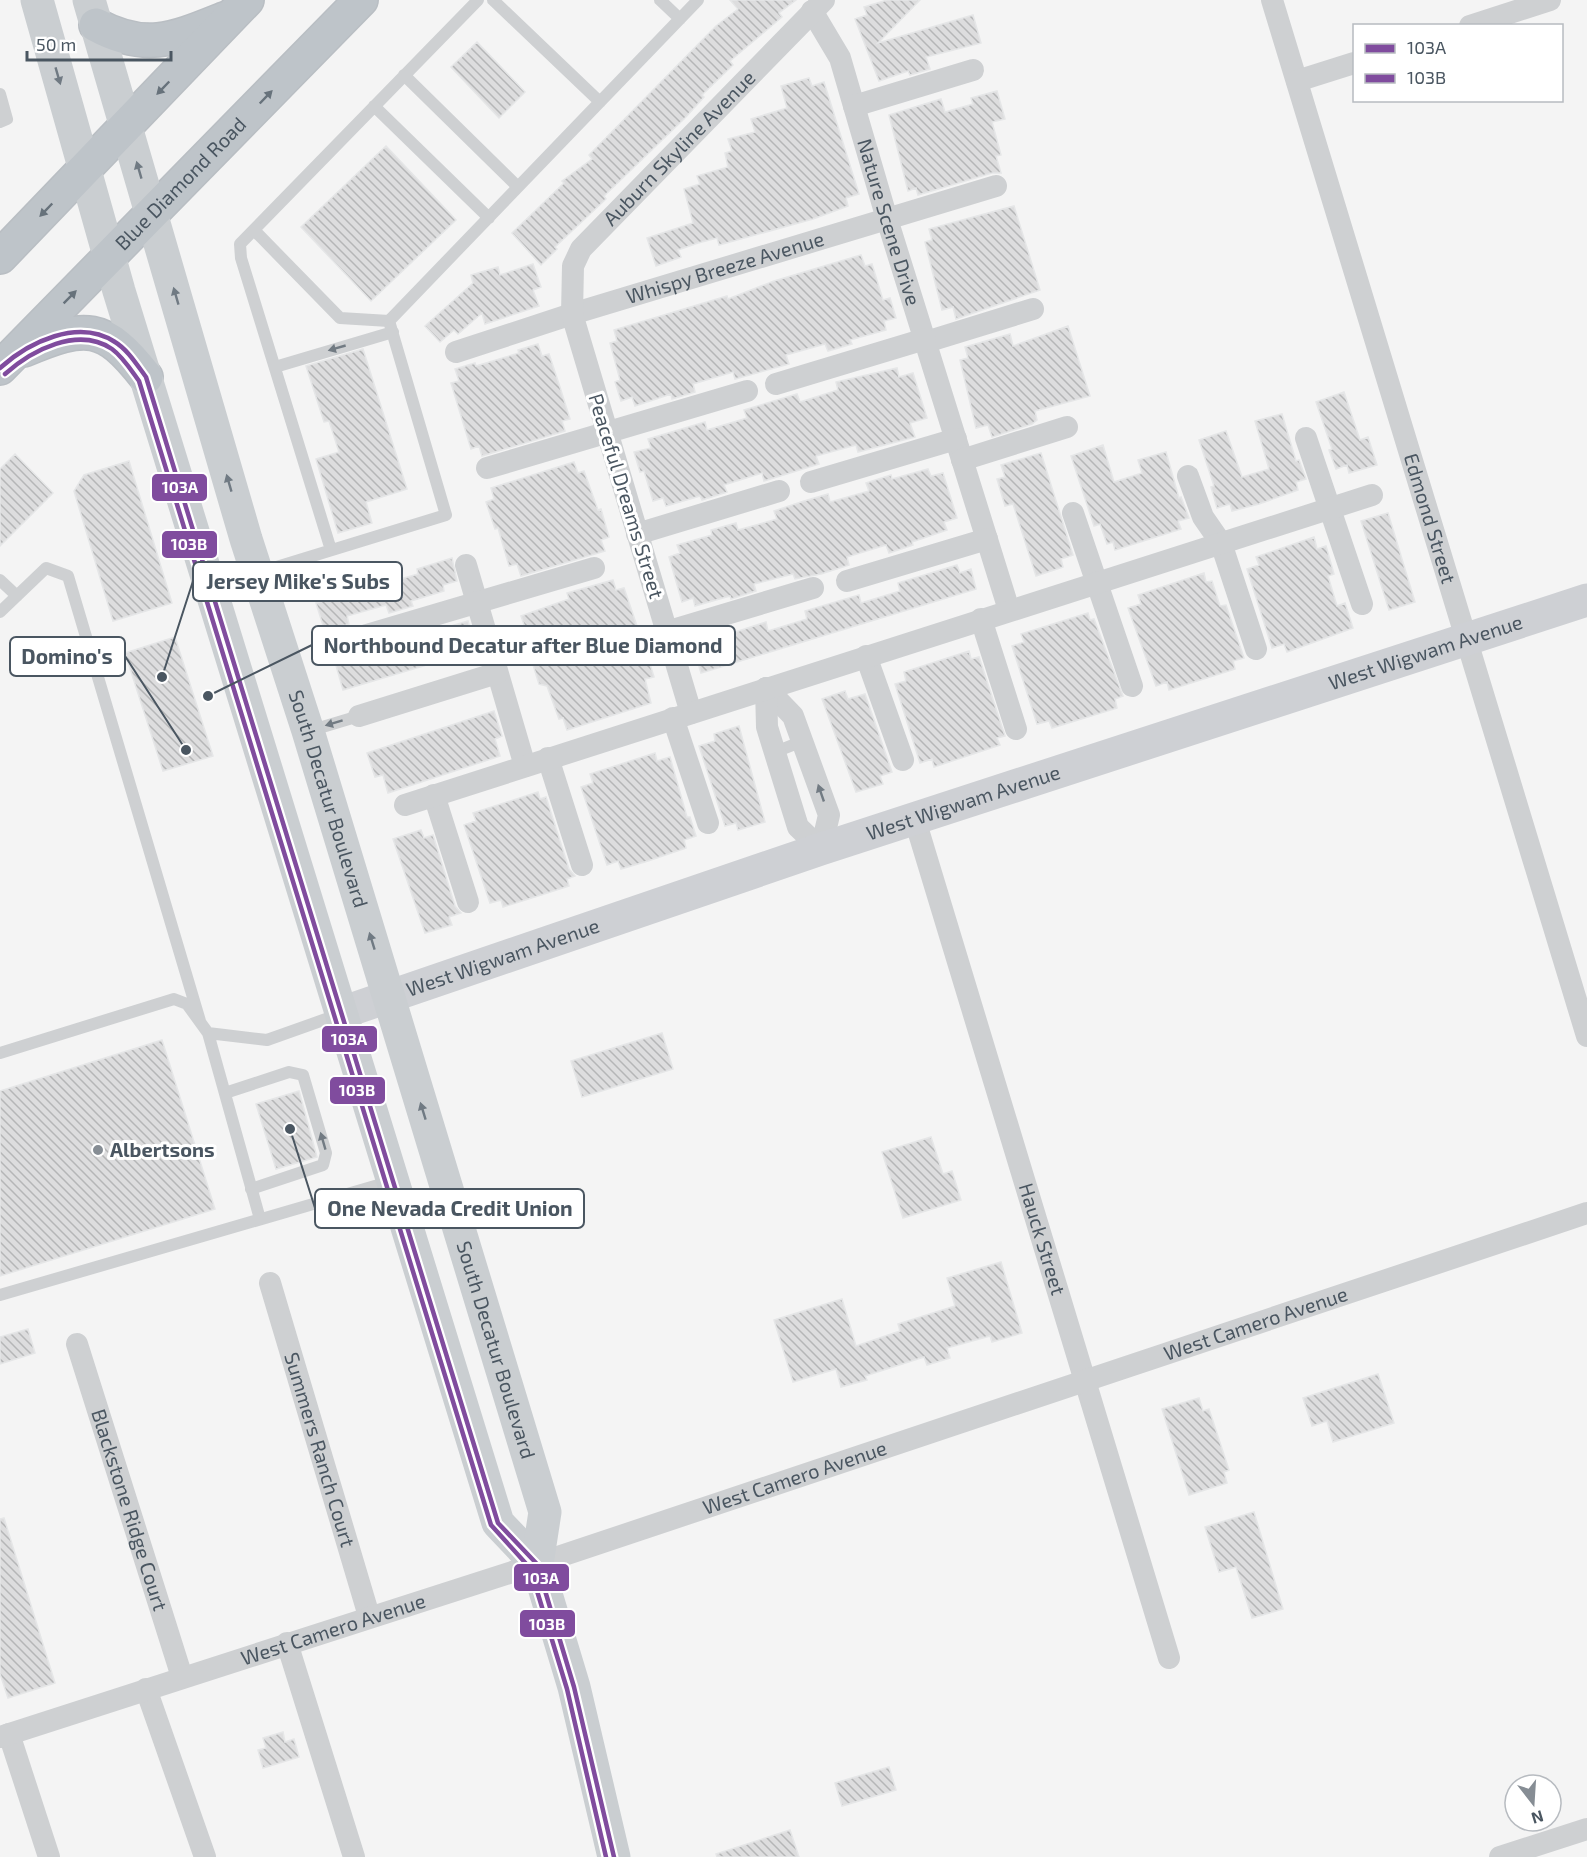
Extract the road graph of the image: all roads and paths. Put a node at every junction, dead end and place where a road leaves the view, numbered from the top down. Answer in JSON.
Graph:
{"nodes":[{"id":1,"x":37,"y":0,"type":"edge"},
{"id":2,"x":360,"y":0,"type":"edge"},
{"id":3,"x":477,"y":0,"type":"edge"},
{"id":4,"x":493,"y":0,"type":"edge"},
{"id":5,"x":660,"y":0,"type":"edge"},
{"id":6,"x":698,"y":0,"type":"edge"},
{"id":7,"x":1272,"y":0,"type":"edge"},
{"id":8,"x":1550,"y":0,"type":"edge"},
{"id":9,"x":818,"y":6,"type":"edge"},
{"id":10,"x":239,"y":8,"type":"edge"},
{"id":11,"x":92,"y":12,"type":"edge"},
{"id":12,"x":680,"y":19,"type":"junction"},
{"id":13,"x":1476,"y":24,"type":"edge"},
{"id":14,"x":1353,"y":63,"type":"edge"},
{"id":15,"x":973,"y":70,"type":"dead end"},
{"id":16,"x":404,"y":75,"type":"junction"},
{"id":17,"x":1297,"y":81,"type":"junction"},
{"id":18,"x":0,"y":94,"type":"edge"},
{"id":19,"x":600,"y":102,"type":"junction"},
{"id":20,"x":374,"y":106,"type":"junction"},
{"id":21,"x":854,"y":106,"type":"junction"},
{"id":22,"x":0,"y":122,"type":"edge"},
{"id":23,"x":126,"y":126,"type":"junction"},
{"id":24,"x":85,"y":169,"type":"junction"},
{"id":25,"x":996,"y":186,"type":"dead end"},
{"id":26,"x":518,"y":187,"type":"junction"},
{"id":27,"x":151,"y":214,"type":"junction"},
{"id":28,"x":489,"y":218,"type":"junction"},
{"id":29,"x":887,"y":219,"type":"junction"},
{"id":30,"x":254,"y":230,"type":"junction"},
{"id":31,"x":110,"y":256,"type":"junction"},
{"id":32,"x":0,"y":257,"type":"edge"},
{"id":33,"x":1033,"y":309,"type":"dead end"},
{"id":34,"x":572,"y":314,"type":"junction"},
{"id":35,"x":391,"y":326,"type":"junction"},
{"id":36,"x":925,"y":341,"type":"junction"},
{"id":37,"x":456,"y":352,"type":"dead end"},
{"id":38,"x":7,"y":361,"type":"edge"},
{"id":39,"x":275,"y":367,"type":"junction"},
{"id":40,"x":146,"y":378,"type":"junction"},
{"id":41,"x":776,"y":384,"type":"dead end"},
{"id":42,"x":747,"y":391,"type":"dead end"},
{"id":43,"x":1067,"y":427,"type":"dead end"},
{"id":44,"x":607,"y":433,"type":"junction"},
{"id":45,"x":1306,"y":438,"type":"dead end"},
{"id":46,"x":959,"y":449,"type":"junction"},
{"id":47,"x":487,"y":468,"type":"dead end"},
{"id":48,"x":1188,"y":476,"type":"dead end"},
{"id":49,"x":811,"y":482,"type":"dead end"},
{"id":50,"x":780,"y":491,"type":"dead end"},
{"id":51,"x":1372,"y":495,"type":"dead end"},
{"id":52,"x":1329,"y":508,"type":"junction"},
{"id":53,"x":1073,"y":513,"type":"dead end"},
{"id":54,"x":637,"y":534,"type":"junction"},
{"id":55,"x":987,"y":539,"type":"junction"},
{"id":56,"x":1221,"y":543,"type":"junction"},
{"id":57,"x":331,"y":550,"type":"junction"},
{"id":58,"x":466,"y":565,"type":"dead end"},
{"id":59,"x":594,"y":568,"type":"dead end"},
{"id":60,"x":256,"y":573,"type":"junction"},
{"id":61,"x":0,"y":580,"type":"edge"},
{"id":62,"x":847,"y":581,"type":"dead end"},
{"id":63,"x":1098,"y":582,"type":"junction"},
{"id":64,"x":813,"y":588,"type":"dead end"},
{"id":65,"x":16,"y":596,"type":"junction"},
{"id":66,"x":1587,"y":600,"type":"edge"},
{"id":67,"x":477,"y":603,"type":"junction"},
{"id":68,"x":1362,"y":604,"type":"dead end"},
{"id":69,"x":1009,"y":610,"type":"junction"},
{"id":70,"x":0,"y":612,"type":"edge"},
{"id":71,"x":981,"y":620,"type":"junction"},
{"id":72,"x":666,"y":632,"type":"junction"},
{"id":73,"x":1466,"y":639,"type":"junction"},
{"id":74,"x":343,"y":642,"type":"dead end"},
{"id":75,"x":1256,"y":649,"type":"dead end"},
{"id":76,"x":866,"y":656,"type":"junction"},
{"id":77,"x":497,"y":673,"type":"junction"},
{"id":78,"x":1132,"y":686,"type":"dead end"},
{"id":79,"x":766,"y":688,"type":"junction"},
{"id":80,"x":360,"y":716,"type":"joint"},
{"id":81,"x":682,"y":716,"type":"junction"},
{"id":82,"x":1016,"y":729,"type":"dead end"},
{"id":83,"x":308,"y":731,"type":"junction"},
{"id":84,"x":803,"y":741,"type":"junction"},
{"id":85,"x":775,"y":752,"type":"junction"},
{"id":86,"x":548,"y":758,"type":"junction"},
{"id":87,"x":903,"y":760,"type":"dead end"},
{"id":88,"x":525,"y":766,"type":"junction"},
{"id":89,"x":434,"y":795,"type":"junction"},
{"id":90,"x":405,"y":805,"type":"dead end"},
{"id":91,"x":915,"y":820,"type":"junction"},
{"id":92,"x":708,"y":823,"type":"dead end"},
{"id":93,"x":821,"y":849,"type":"junction"},
{"id":94,"x":582,"y":866,"type":"dead end"},
{"id":95,"x":468,"y":902,"type":"dead end"},
{"id":96,"x":389,"y":997,"type":"junction"},
{"id":97,"x":341,"y":1013,"type":"junction"},
{"id":98,"x":200,"y":1021,"type":"junction"},
{"id":99,"x":208,"y":1033,"type":"junction"},
{"id":100,"x":1587,"y":1036,"type":"edge"},
{"id":101,"x":0,"y":1053,"type":"edge"},
{"id":102,"x":225,"y":1093,"type":"junction"},
{"id":103,"x":393,"y":1181,"type":"junction"},
{"id":104,"x":251,"y":1189,"type":"junction"},
{"id":105,"x":1587,"y":1213,"type":"edge"},
{"id":106,"x":260,"y":1220,"type":"junction"},
{"id":107,"x":270,"y":1283,"type":"dead end"},
{"id":108,"x":0,"y":1295,"type":"edge"},
{"id":109,"x":77,"y":1344,"type":"dead end"},
{"id":110,"x":1085,"y":1380,"type":"junction"},
{"id":111,"x":537,"y":1564,"type":"junction"},
{"id":112,"x":369,"y":1616,"type":"junction"},
{"id":113,"x":287,"y":1643,"type":"junction"},
{"id":114,"x":1169,"y":1658,"type":"dead end"},
{"id":115,"x":182,"y":1677,"type":"junction"},
{"id":116,"x":146,"y":1689,"type":"junction"},
{"id":117,"x":4,"y":1736,"type":"edge"},
{"id":118,"x":1587,"y":1829,"type":"edge"},
{"id":119,"x":49,"y":1857,"type":"edge"},
{"id":120,"x":205,"y":1857,"type":"edge"},
{"id":121,"x":354,"y":1857,"type":"edge"},
{"id":122,"x":614,"y":1857,"type":"edge"},
{"id":123,"x":1500,"y":1857,"type":"edge"}],
"edges":[{"from":1,"to":24,"type":"main road","name":"South Decatur Boulevard","one_way":true},
{"from":27,"to":2,"type":"highway","name":"Blue Diamond Road","one_way":true},
{"from":3,"to":16,"type":"lane"},
{"from":4,"to":19,"type":"lane"},
{"from":5,"to":12,"type":"lane"},
{"from":6,"to":12,"type":"lane"},
{"from":7,"to":17,"type":"street","name":"Edmond Street"},
{"from":8,"to":13,"type":"street"},
{"from":9,"to":21,"type":"street","name":"Nature Scene Drive"},
{"from":9,"to":34,"type":"street","name":"Auburn Skyline Avenue"},
{"from":10,"to":11,"type":"highway"},
{"from":10,"to":23,"type":"highway","one_way":true},
{"from":11,"to":23,"type":"main road","name":"South Decatur Boulevard"},
{"from":12,"to":19,"type":"lane"},
{"from":14,"to":17,"type":"street"},
{"from":15,"to":21,"type":"street"},
{"from":16,"to":20,"type":"lane"},
{"from":16,"to":26,"type":"lane"},
{"from":17,"to":73,"type":"street","name":"Edmond Street"},
{"from":18,"to":22,"type":"lane"},
{"from":19,"to":26,"type":"lane"},
{"from":20,"to":28,"type":"lane"},
{"from":20,"to":30,"type":"lane"},
{"from":21,"to":29,"type":"street","name":"Nature Scene Drive"},
{"from":23,"to":24,"type":"highway"},
{"from":27,"to":23,"type":"main road","name":"South Decatur Boulevard","one_way":true},
{"from":24,"to":31,"type":"main road","name":"South Decatur Boulevard"},
{"from":24,"to":32,"type":"highway","one_way":true},
{"from":25,"to":29,"type":"street","name":"Whispy Breeze Avenue"},
{"from":26,"to":28,"type":"lane"},
{"from":27,"to":31,"type":"highway","name":"Blue Diamond Road"},
{"from":60,"to":27,"type":"main road","name":"South Decatur Boulevard","one_way":true},
{"from":28,"to":35,"type":"lane"},
{"from":29,"to":34,"type":"street","name":"Whispy Breeze Avenue"},
{"from":29,"to":36,"type":"street","name":"Nature Scene Drive"},
{"from":30,"to":35,"type":"lane"},
{"from":30,"to":39,"type":"lane"},
{"from":38,"to":31,"type":"highway","name":"Blue Diamond Road","one_way":true},
{"from":31,"to":40,"type":"main road","name":"South Decatur Boulevard"},
{"from":33,"to":36,"type":"street"},
{"from":34,"to":37,"type":"street","name":"Whispy Breeze Avenue"},
{"from":34,"to":44,"type":"street","name":"Peaceful Dreams Street"},
{"from":35,"to":39,"type":"lane","one_way":true},
{"from":35,"to":57,"type":"lane"},
{"from":36,"to":41,"type":"street"},
{"from":36,"to":46,"type":"street","name":"Nature Scene Drive"},
{"from":38,"to":40,"type":"highway"},
{"from":39,"to":57,"type":"lane"},
{"from":40,"to":97,"type":"main road","name":"South Decatur Boulevard"},
{"from":42,"to":44,"type":"street"},
{"from":43,"to":46,"type":"street"},
{"from":44,"to":47,"type":"street"},
{"from":44,"to":54,"type":"street","name":"Peaceful Dreams Street"},
{"from":45,"to":52,"type":"street"},
{"from":46,"to":49,"type":"street"},
{"from":46,"to":55,"type":"street","name":"Nature Scene Drive"},
{"from":48,"to":56,"type":"street"},
{"from":50,"to":54,"type":"street"},
{"from":51,"to":52,"type":"street"},
{"from":52,"to":56,"type":"street"},
{"from":52,"to":68,"type":"street"},
{"from":53,"to":63,"type":"street"},
{"from":54,"to":72,"type":"street","name":"Peaceful Dreams Street"},
{"from":55,"to":62,"type":"street"},
{"from":55,"to":69,"type":"street","name":"Nature Scene Drive"},
{"from":56,"to":63,"type":"street"},
{"from":56,"to":75,"type":"street"},
{"from":57,"to":60,"type":"lane"},
{"from":58,"to":67,"type":"street"},
{"from":59,"to":67,"type":"street"},
{"from":60,"to":83,"type":"main road","name":"South Decatur Boulevard"},
{"from":61,"to":65,"type":"lane"},
{"from":63,"to":69,"type":"street"},
{"from":63,"to":78,"type":"street"},
{"from":64,"to":72,"type":"street"},
{"from":65,"to":70,"type":"lane"},
{"from":65,"to":98,"type":"lane"},
{"from":66,"to":73,"type":"street","name":"West Wigwam Avenue"},
{"from":67,"to":74,"type":"street"},
{"from":67,"to":77,"type":"street"},
{"from":69,"to":71,"type":"street"},
{"from":71,"to":76,"type":"street"},
{"from":71,"to":82,"type":"street"},
{"from":72,"to":81,"type":"street","name":"Peaceful Dreams Street"},
{"from":73,"to":91,"type":"street","name":"West Wigwam Avenue"},
{"from":73,"to":100,"type":"street","name":"Edmond Street"},
{"from":76,"to":79,"type":"street"},
{"from":76,"to":87,"type":"street"},
{"from":77,"to":80,"type":"street"},
{"from":77,"to":88,"type":"street"},
{"from":79,"to":81,"type":"street"},
{"from":79,"to":84,"type":"street"},
{"from":79,"to":85,"type":"street"},
{"from":80,"to":83,"type":"lane","one_way":true},
{"from":81,"to":86,"type":"street"},
{"from":81,"to":92,"type":"street","name":"Peaceful Dreams Street"},
{"from":96,"to":83,"type":"main road","name":"South Decatur Boulevard","one_way":true},
{"from":84,"to":85,"type":"lane"},
{"from":93,"to":84,"type":"street","one_way":true},
{"from":85,"to":93,"type":"street"},
{"from":86,"to":88,"type":"street"},
{"from":86,"to":94,"type":"street"},
{"from":88,"to":89,"type":"street"},
{"from":89,"to":90,"type":"street"},
{"from":89,"to":95,"type":"street"},
{"from":91,"to":93,"type":"street","name":"West Wigwam Avenue"},
{"from":91,"to":110,"type":"street","name":"Hauck Street"},
{"from":93,"to":96,"type":"street","name":"West Wigwam Avenue"},
{"from":96,"to":97,"type":"street","name":"West Wigwam Avenue"},
{"from":111,"to":96,"type":"main road","name":"South Decatur Boulevard","one_way":true},
{"from":97,"to":99,"type":"lane"},
{"from":97,"to":103,"type":"main road","name":"South Decatur Boulevard"},
{"from":98,"to":99,"type":"lane"},
{"from":98,"to":101,"type":"lane"},
{"from":99,"to":102,"type":"lane"},
{"from":102,"to":104,"type":"lane"},
{"from":104,"to":102,"type":"lane","one_way":true},
{"from":103,"to":106,"type":"lane"},
{"from":103,"to":111,"type":"main road","name":"South Decatur Boulevard"},
{"from":104,"to":106,"type":"lane"},
{"from":105,"to":110,"type":"street","name":"West Camero Avenue"},
{"from":106,"to":108,"type":"lane"},
{"from":107,"to":112,"type":"street","name":"Summers Ranch Court"},
{"from":109,"to":115,"type":"street","name":"Blackstone Ridge Court"},
{"from":110,"to":111,"type":"street","name":"West Camero Avenue"},
{"from":110,"to":114,"type":"street","name":"Hauck Street"},
{"from":111,"to":112,"type":"street","name":"West Camero Avenue"},
{"from":111,"to":122,"type":"main road","name":"South Decatur Boulevard"},
{"from":112,"to":113,"type":"street","name":"West Camero Avenue"},
{"from":113,"to":115,"type":"street","name":"West Camero Avenue"},
{"from":113,"to":121,"type":"street"},
{"from":115,"to":116,"type":"street","name":"West Camero Avenue"},
{"from":116,"to":117,"type":"street","name":"West Camero Avenue"},
{"from":116,"to":120,"type":"street"},
{"from":117,"to":119,"type":"street"},
{"from":118,"to":123,"type":"street"}]}
